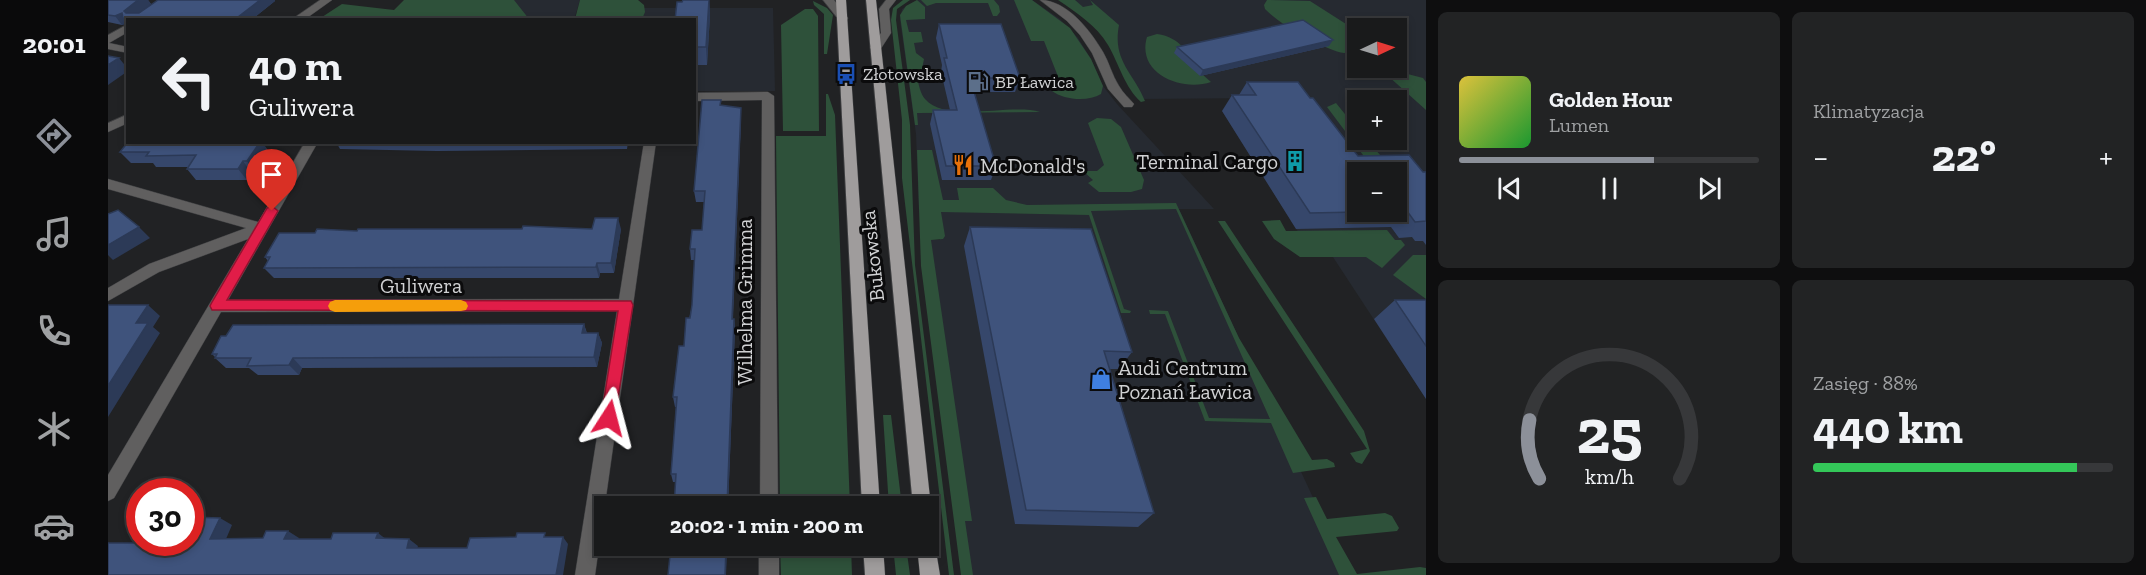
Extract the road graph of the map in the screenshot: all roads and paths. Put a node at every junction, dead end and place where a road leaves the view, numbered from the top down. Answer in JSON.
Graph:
{"nodes":[{"id":1,"x":327,"y":0,"type":"edge"},
{"id":2,"x":828,"y":0,"type":"edge"},
{"id":3,"x":841,"y":0,"type":"edge"},
{"id":4,"x":871,"y":0,"type":"edge"},
{"id":5,"x":891,"y":0,"type":"edge"},
{"id":6,"x":1045,"y":0,"type":"edge"},
{"id":7,"x":299,"y":18,"type":"edge"},
{"id":8,"x":843,"y":18,"type":"junction"},
{"id":9,"x":126,"y":28,"type":"edge"},
{"id":10,"x":108,"y":40,"type":"edge"},
{"id":11,"x":108,"y":46,"type":"edge"},
{"id":12,"x":876,"y":48,"type":"junction"},
{"id":13,"x":126,"y":50,"type":"edge"},
{"id":14,"x":696,"y":97,"type":"edge"},
{"id":15,"x":1128,"y":104,"type":"dead end"},
{"id":16,"x":126,"y":119,"type":"edge"},
{"id":17,"x":108,"y":128,"type":"edge"},
{"id":18,"x":311,"y":144,"type":"edge"},
{"id":19,"x":650,"y":144,"type":"edge"},
{"id":20,"x":108,"y":184,"type":"edge"},
{"id":21,"x":261,"y":228,"type":"junction"},
{"id":22,"x":108,"y":295,"type":"edge"},
{"id":23,"x":626,"y":305,"type":"junction"},
{"id":24,"x":217,"y":306,"type":"junction"},
{"id":25,"x":108,"y":492,"type":"edge"},
{"id":26,"x":769,"y":496,"type":"edge"},
{"id":27,"x":870,"y":496,"type":"edge"},
{"id":28,"x":921,"y":496,"type":"edge"},
{"id":29,"x":769,"y":556,"type":"edge"},
{"id":30,"x":874,"y":556,"type":"edge"},
{"id":31,"x":928,"y":556,"type":"edge"},
{"id":32,"x":585,"y":575,"type":"edge"},
{"id":33,"x":769,"y":575,"type":"edge"},
{"id":34,"x":875,"y":575,"type":"edge"},
{"id":35,"x":930,"y":575,"type":"edge"}],
"edges":[{"from":1,"to":7,"type":"street"},
{"from":2,"to":8,"type":"street"},
{"from":3,"to":8,"type":"main road","name":"Bukowska"},
{"from":4,"to":12,"type":"main road","name":"Bukowska"},
{"from":5,"to":12,"type":"street"},
{"from":6,"to":15,"type":"street"},
{"from":8,"to":27,"type":"main road","name":"Bukowska"},
{"from":9,"to":10,"type":"street"},
{"from":11,"to":13,"type":"street"},
{"from":12,"to":28,"type":"main road","name":"Bukowska"},
{"from":14,"to":26,"type":"street","name":"Wilhelma Grimma"},
{"from":16,"to":17,"type":"street"},
{"from":18,"to":21,"type":"street"},
{"from":19,"to":23,"type":"street"},
{"from":20,"to":21,"type":"street"},
{"from":21,"to":22,"type":"street"},
{"from":21,"to":24,"type":"street"},
{"from":23,"to":24,"type":"street","name":"Guliwera"},
{"from":23,"to":32,"type":"street"},
{"from":24,"to":25,"type":"street"},
{"from":29,"to":33,"type":"street"},
{"from":30,"to":34,"type":"main road"},
{"from":31,"to":35,"type":"main road"}]}
